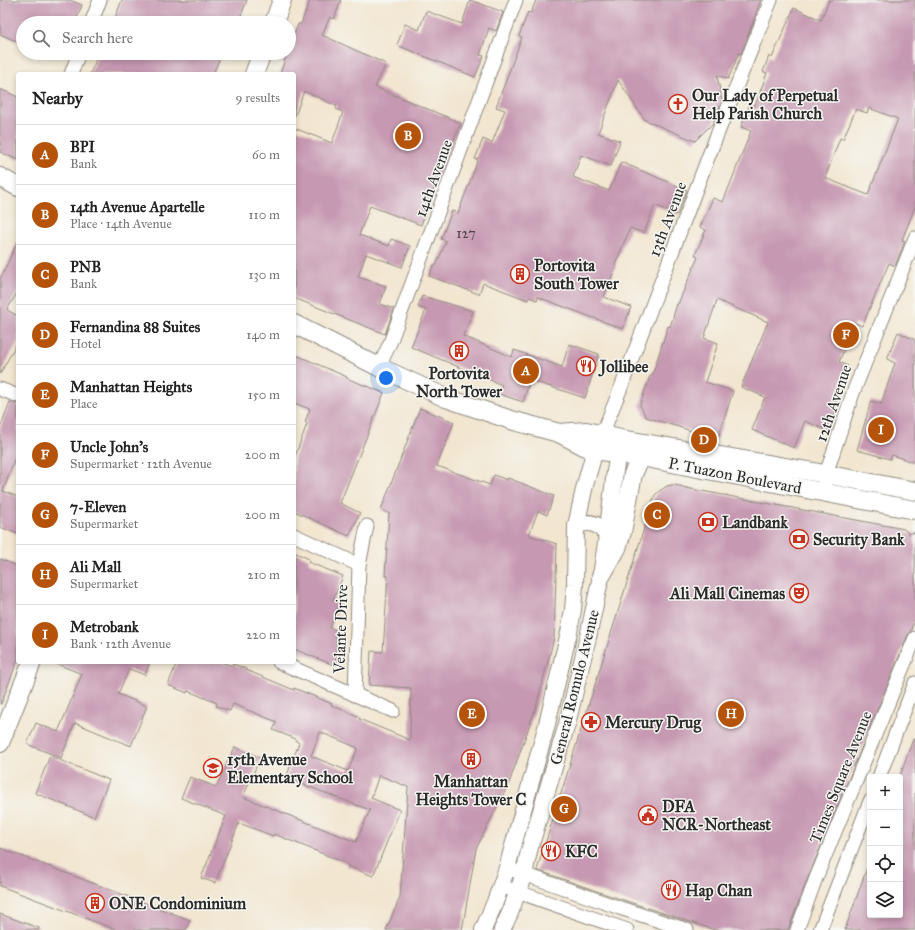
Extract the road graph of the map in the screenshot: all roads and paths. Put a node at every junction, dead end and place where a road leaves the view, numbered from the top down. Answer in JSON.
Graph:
{"nodes":[{"id":1,"x":100,"y":0,"type":"edge"},
{"id":2,"x":282,"y":0,"type":"edge"},
{"id":3,"x":516,"y":0,"type":"edge"},
{"id":4,"x":771,"y":0,"type":"edge"},
{"id":5,"x":94,"y":16,"type":"edge"},
{"id":6,"x":276,"y":16,"type":"edge"},
{"id":7,"x":76,"y":60,"type":"edge"},
{"id":8,"x":259,"y":60,"type":"edge"},
{"id":9,"x":72,"y":72,"type":"edge"},
{"id":10,"x":255,"y":72,"type":"edge"},
{"id":11,"x":0,"y":178,"type":"edge"},
{"id":12,"x":16,"y":186,"type":"edge"},
{"id":13,"x":915,"y":238,"type":"edge"},
{"id":14,"x":296,"y":325,"type":"edge"},
{"id":15,"x":379,"y":367,"type":"junction"},
{"id":16,"x":0,"y":389,"type":"edge"},
{"id":17,"x":16,"y":395,"type":"edge"},
{"id":18,"x":599,"y":442,"type":"junction"},
{"id":19,"x":619,"y":446,"type":"junction"},
{"id":20,"x":641,"y":457,"type":"junction"},
{"id":21,"x":826,"y":474,"type":"junction"},
{"id":22,"x":915,"y":491,"type":"edge"},
{"id":23,"x":823,"y":492,"type":"junction"},
{"id":24,"x":915,"y":510,"type":"edge"},
{"id":25,"x":367,"y":526,"type":"dead end"},
{"id":26,"x":576,"y":526,"type":"junction"},
{"id":27,"x":296,"y":536,"type":"edge"},
{"id":28,"x":607,"y":536,"type":"junction"},
{"id":29,"x":359,"y":565,"type":"junction"},
{"id":30,"x":601,"y":576,"type":"junction"},
{"id":31,"x":915,"y":638,"type":"edge"},
{"id":32,"x":31,"y":664,"type":"edge"},
{"id":33,"x":284,"y":664,"type":"edge"},
{"id":34,"x":915,"y":683,"type":"edge"},
{"id":35,"x":355,"y":695,"type":"junction"},
{"id":36,"x":393,"y":711,"type":"dead end"},
{"id":37,"x":0,"y":744,"type":"edge"},
{"id":38,"x":880,"y":774,"type":"edge"},
{"id":39,"x":867,"y":809,"type":"edge"},
{"id":40,"x":507,"y":868,"type":"junction"},
{"id":41,"x":524,"y":874,"type":"junction"},
{"id":42,"x":501,"y":886,"type":"junction"},
{"id":43,"x":518,"y":892,"type":"junction"},
{"id":44,"x":483,"y":930,"type":"edge"},
{"id":45,"x":502,"y":930,"type":"edge"},
{"id":46,"x":626,"y":930,"type":"edge"},
{"id":47,"x":687,"y":930,"type":"edge"},
{"id":48,"x":797,"y":930,"type":"edge"},
{"id":49,"x":820,"y":930,"type":"edge"}],
"edges":[{"from":1,"to":5,"type":"street"},
{"from":2,"to":6,"type":"main road"},
{"from":3,"to":15,"type":"street","name":"14th Avenue"},
{"from":4,"to":18,"type":"street","name":"13th Avenue"},
{"from":7,"to":9,"type":"street"},
{"from":8,"to":10,"type":"main road"},
{"from":11,"to":12,"type":"main road"},
{"from":13,"to":21,"type":"street","name":"12th Avenue"},
{"from":14,"to":15,"type":"main road","name":"P. Tuazon Boulevard"},
{"from":15,"to":18,"type":"main road","name":"P. Tuazon Boulevard"},
{"from":16,"to":17,"type":"street"},
{"from":18,"to":19,"type":"main road","name":"P. Tuazon Boulevard"},
{"from":18,"to":26,"type":"street","name":"General Romulo Avenue"},
{"from":19,"to":20,"type":"main road","name":"P. Tuazon Boulevard"},
{"from":19,"to":21,"type":"main road","name":"P. Tuazon Boulevard"},
{"from":19,"to":28,"type":"street","name":"General Romulo Avenue"},
{"from":20,"to":23,"type":"main road","name":"P. Tuazon Boulevard"},
{"from":20,"to":30,"type":"main road"},
{"from":21,"to":22,"type":"main road","name":"P. Tuazon Boulevard"},
{"from":21,"to":23,"type":"street","name":"12th Avenue"},
{"from":23,"to":24,"type":"main road","name":"P. Tuazon Boulevard"},
{"from":25,"to":29,"type":"street","name":"Velante Drive"},
{"from":26,"to":28,"type":"street"},
{"from":26,"to":40,"type":"street","name":"General Romulo Avenue"},
{"from":27,"to":29,"type":"street","name":"Velante Drive"},
{"from":28,"to":30,"type":"street","name":"General Romulo Avenue"},
{"from":29,"to":35,"type":"street","name":"Velante Drive"},
{"from":30,"to":41,"type":"street","name":"General Romulo Avenue"},
{"from":31,"to":48,"type":"street","name":"Times Square Avenue"},
{"from":32,"to":37,"type":"main road"},
{"from":33,"to":35,"type":"street","name":"Velante Drive"},
{"from":34,"to":38,"type":"street"},
{"from":35,"to":36,"type":"street","name":"Velante Drive"},
{"from":39,"to":49,"type":"street"},
{"from":40,"to":41,"type":"street"},
{"from":40,"to":42,"type":"street","name":"General Romulo Avenue"},
{"from":41,"to":43,"type":"street","name":"General Romulo Avenue"},
{"from":41,"to":47,"type":"street"},
{"from":42,"to":43,"type":"street"},
{"from":42,"to":44,"type":"street","name":"General Romulo Avenue"},
{"from":43,"to":45,"type":"street","name":"General Romulo Avenue"},
{"from":43,"to":46,"type":"street"}]}
